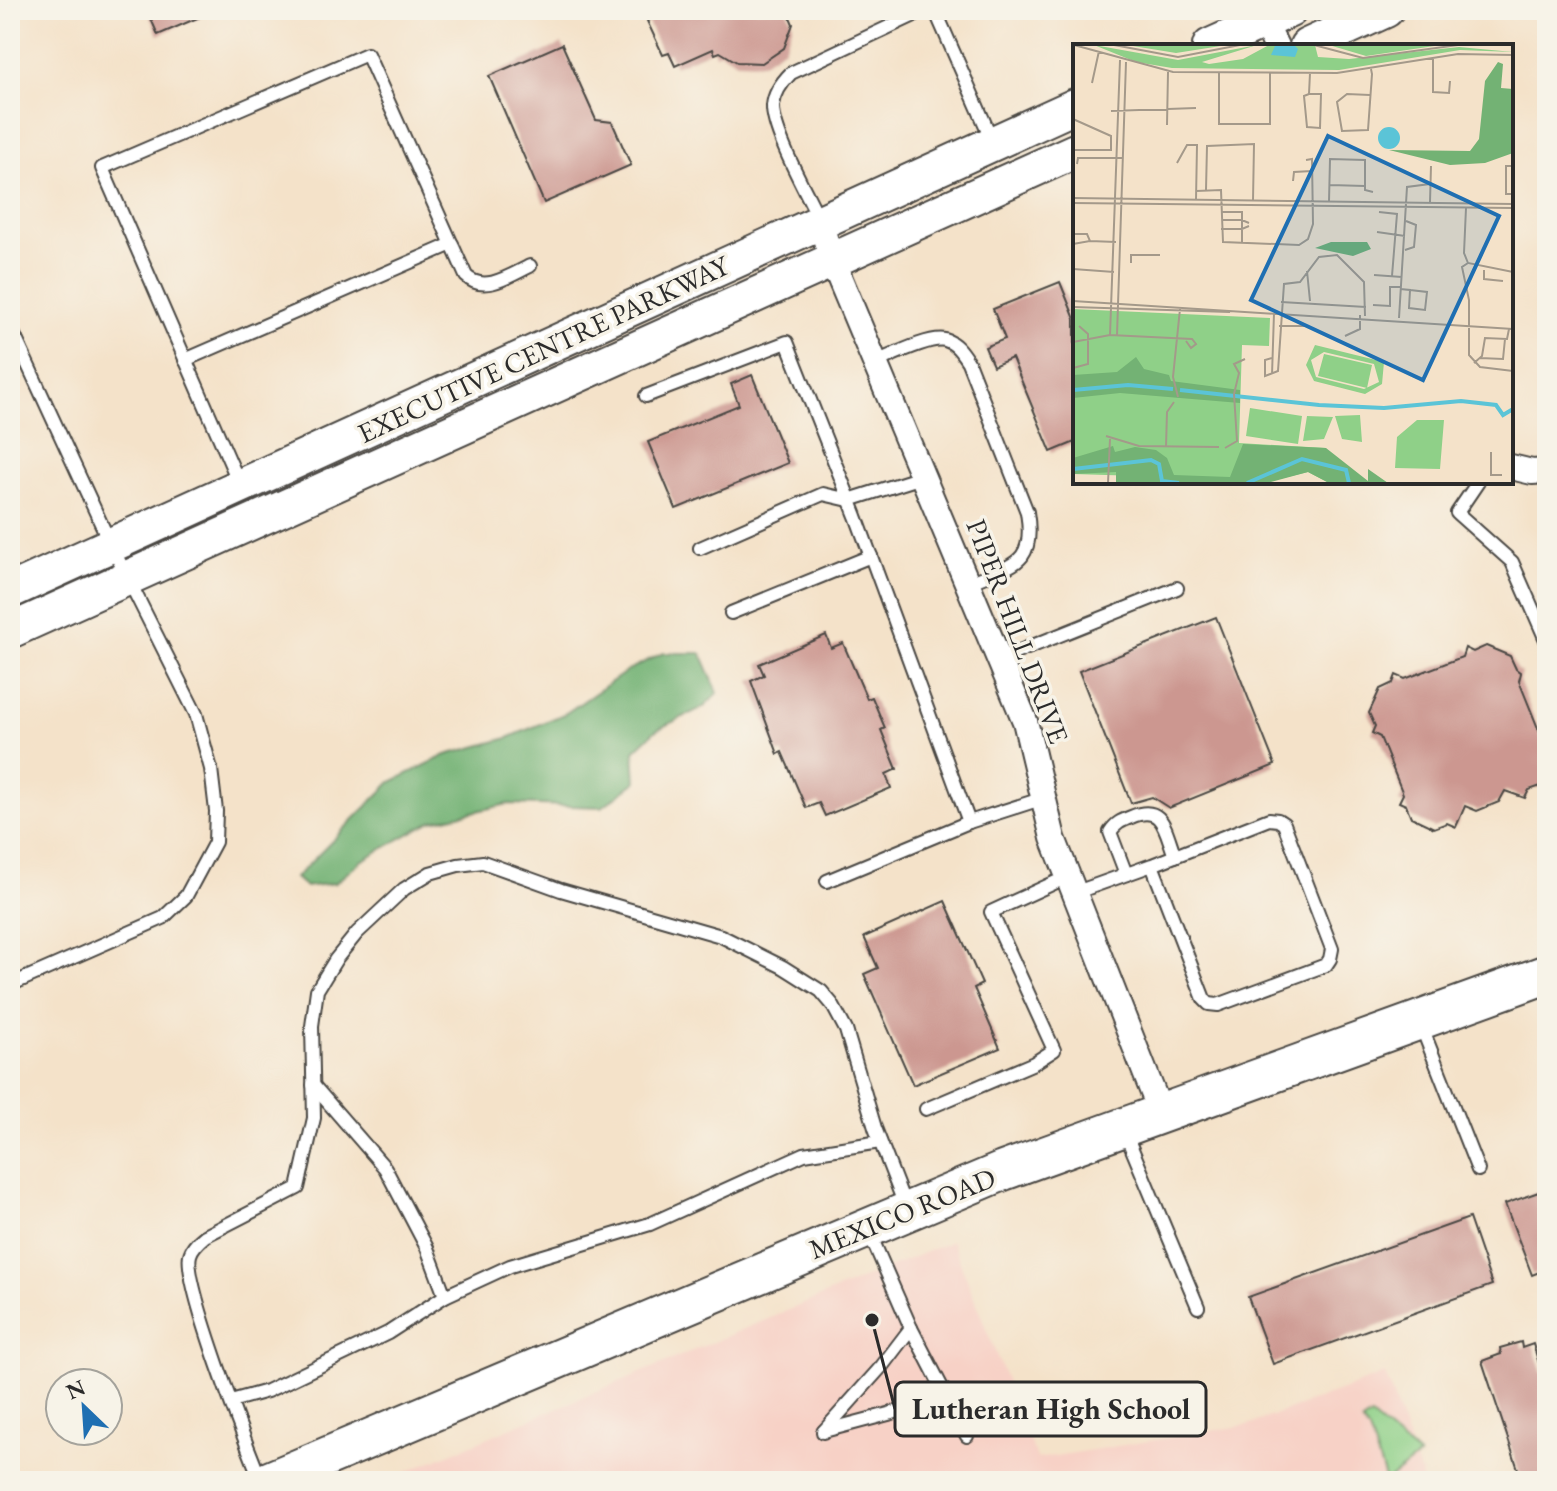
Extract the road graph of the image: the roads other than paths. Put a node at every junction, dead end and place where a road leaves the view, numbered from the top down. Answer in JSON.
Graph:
{"nodes":[{"id":1,"x":925,"y":10,"type":"edge"},
{"id":2,"x":935,"y":10,"type":"edge"},
{"id":3,"x":1386,"y":10,"type":"edge"},
{"id":4,"x":1277,"y":26,"type":"edge"},
{"id":5,"x":1217,"y":44,"type":"edge"},
{"id":6,"x":1311,"y":44,"type":"edge"},
{"id":7,"x":1073,"y":107,"type":"edge"},
{"id":8,"x":993,"y":143,"type":"junction"},
{"id":9,"x":1073,"y":152,"type":"edge"},
{"id":10,"x":820,"y":222,"type":"junction"},
{"id":11,"x":452,"y":244,"type":"junction"},
{"id":12,"x":832,"y":260,"type":"junction"},
{"id":13,"x":530,"y":266,"type":"dead end"},
{"id":14,"x":10,"y":326,"type":"edge"},
{"id":15,"x":185,"y":360,"type":"junction"},
{"id":16,"x":876,"y":362,"type":"junction"},
{"id":17,"x":646,"y":396,"type":"dead end"},
{"id":18,"x":1513,"y":467,"type":"edge"},
{"id":19,"x":1547,"y":471,"type":"edge"},
{"id":20,"x":925,"y":476,"type":"junction"},
{"id":21,"x":1477,"y":484,"type":"edge"},
{"id":22,"x":241,"y":488,"type":"junction"},
{"id":23,"x":849,"y":500,"type":"junction"},
{"id":24,"x":111,"y":545,"type":"junction"},
{"id":25,"x":700,"y":548,"type":"dead end"},
{"id":26,"x":871,"y":556,"type":"junction"},
{"id":27,"x":127,"y":578,"type":"junction"},
{"id":28,"x":969,"y":583,"type":"junction"},
{"id":29,"x":1177,"y":588,"type":"dead end"},
{"id":30,"x":10,"y":591,"type":"edge"},
{"id":31,"x":731,"y":613,"type":"dead end"},
{"id":32,"x":10,"y":631,"type":"edge"},
{"id":33,"x":1547,"y":642,"type":"edge"},
{"id":34,"x":1000,"y":659,"type":"junction"},
{"id":35,"x":1044,"y":798,"type":"junction"},
{"id":36,"x":969,"y":822,"type":"junction"},
{"id":37,"x":1175,"y":856,"type":"junction"},
{"id":38,"x":1152,"y":865,"type":"junction"},
{"id":39,"x":1126,"y":874,"type":"junction"},
{"id":40,"x":827,"y":881,"type":"dead end"},
{"id":41,"x":1070,"y":885,"type":"junction"},
{"id":42,"x":1547,"y":974,"type":"edge"},
{"id":43,"x":10,"y":985,"type":"edge"},
{"id":44,"x":1419,"y":1020,"type":"junction"},
{"id":45,"x":313,"y":1085,"type":"junction"},
{"id":46,"x":926,"y":1109,"type":"dead end"},
{"id":47,"x":1161,"y":1113,"type":"junction"},
{"id":48,"x":1123,"y":1127,"type":"junction"},
{"id":49,"x":880,"y":1142,"type":"junction"},
{"id":50,"x":1478,"y":1170,"type":"dead end"},
{"id":51,"x":906,"y":1211,"type":"junction"},
{"id":52,"x":867,"y":1227,"type":"junction"},
{"id":53,"x":445,"y":1296,"type":"junction"},
{"id":54,"x":1198,"y":1307,"type":"dead end"},
{"id":55,"x":911,"y":1328,"type":"junction"},
{"id":56,"x":949,"y":1398,"type":"junction"},
{"id":57,"x":231,"y":1401,"type":"junction"},
{"id":58,"x":967,"y":1436,"type":"dead end"},
{"id":59,"x":261,"y":1481,"type":"edge"},
{"id":60,"x":269,"y":1481,"type":"edge"}],
"edges":[{"from":1,"to":10,"type":"lane"},
{"from":2,"to":8,"type":"lane"},
{"from":3,"to":6,"type":"street"},
{"from":4,"to":5,"type":"street"},
{"from":7,"to":8,"type":"street","name":"EXECUTIVE CENTRE PARKWAY"},
{"from":8,"to":10,"type":"street","name":"EXECUTIVE CENTRE PARKWAY"},
{"from":9,"to":12,"type":"street","name":"EXECUTIVE CENTRE PARKWAY"},
{"from":10,"to":12,"type":"street","name":"PIPER HILL DRIVE"},
{"from":10,"to":22,"type":"street","name":"EXECUTIVE CENTRE PARKWAY"},
{"from":11,"to":13,"type":"lane"},
{"from":11,"to":15,"type":"lane"},
{"from":11,"to":15,"type":"lane"},
{"from":12,"to":16,"type":"street","name":"PIPER HILL DRIVE"},
{"from":12,"to":27,"type":"street","name":"EXECUTIVE CENTRE PARKWAY"},
{"from":14,"to":24,"type":"lane"},
{"from":15,"to":22,"type":"lane"},
{"from":16,"to":20,"type":"street","name":"PIPER HILL DRIVE"},
{"from":16,"to":28,"type":"lane"},
{"from":17,"to":23,"type":"lane"},
{"from":18,"to":19,"type":"street"},
{"from":20,"to":23,"type":"lane"},
{"from":20,"to":28,"type":"street","name":"PIPER HILL DRIVE"},
{"from":21,"to":33,"type":"lane"},
{"from":22,"to":24,"type":"street","name":"EXECUTIVE CENTRE PARKWAY"},
{"from":23,"to":25,"type":"lane"},
{"from":23,"to":26,"type":"lane"},
{"from":24,"to":27,"type":"lane"},
{"from":24,"to":30,"type":"street","name":"EXECUTIVE CENTRE PARKWAY"},
{"from":26,"to":31,"type":"lane"},
{"from":26,"to":36,"type":"lane"},
{"from":27,"to":32,"type":"street","name":"EXECUTIVE CENTRE PARKWAY"},
{"from":27,"to":43,"type":"lane"},
{"from":28,"to":34,"type":"street","name":"PIPER HILL DRIVE"},
{"from":29,"to":34,"type":"lane"},
{"from":34,"to":35,"type":"street","name":"PIPER HILL DRIVE"},
{"from":35,"to":36,"type":"lane"},
{"from":35,"to":41,"type":"street","name":"PIPER HILL DRIVE"},
{"from":36,"to":40,"type":"lane"},
{"from":37,"to":38,"type":"lane"},
{"from":37,"to":38,"type":"lane"},
{"from":37,"to":39,"type":"lane"},
{"from":38,"to":39,"type":"lane"},
{"from":39,"to":41,"type":"lane"},
{"from":41,"to":46,"type":"lane"},
{"from":41,"to":47,"type":"street","name":"PIPER HILL DRIVE"},
{"from":42,"to":44,"type":"main road","name":"MEXICO ROAD"},
{"from":44,"to":47,"type":"main road","name":"MEXICO ROAD"},
{"from":44,"to":50,"type":"lane"},
{"from":45,"to":49,"type":"lane"},
{"from":45,"to":53,"type":"lane"},
{"from":45,"to":57,"type":"lane"},
{"from":47,"to":48,"type":"main road","name":"MEXICO ROAD"},
{"from":48,"to":51,"type":"main road","name":"MEXICO ROAD"},
{"from":48,"to":54,"type":"lane"},
{"from":49,"to":51,"type":"lane"},
{"from":49,"to":53,"type":"lane"},
{"from":51,"to":52,"type":"main road","name":"MEXICO ROAD"},
{"from":52,"to":55,"type":"lane"},
{"from":52,"to":60,"type":"main road","name":"MEXICO ROAD"},
{"from":53,"to":57,"type":"lane"},
{"from":55,"to":56,"type":"lane"},
{"from":55,"to":56,"type":"lane"},
{"from":56,"to":58,"type":"lane"},
{"from":57,"to":59,"type":"lane"}]}
